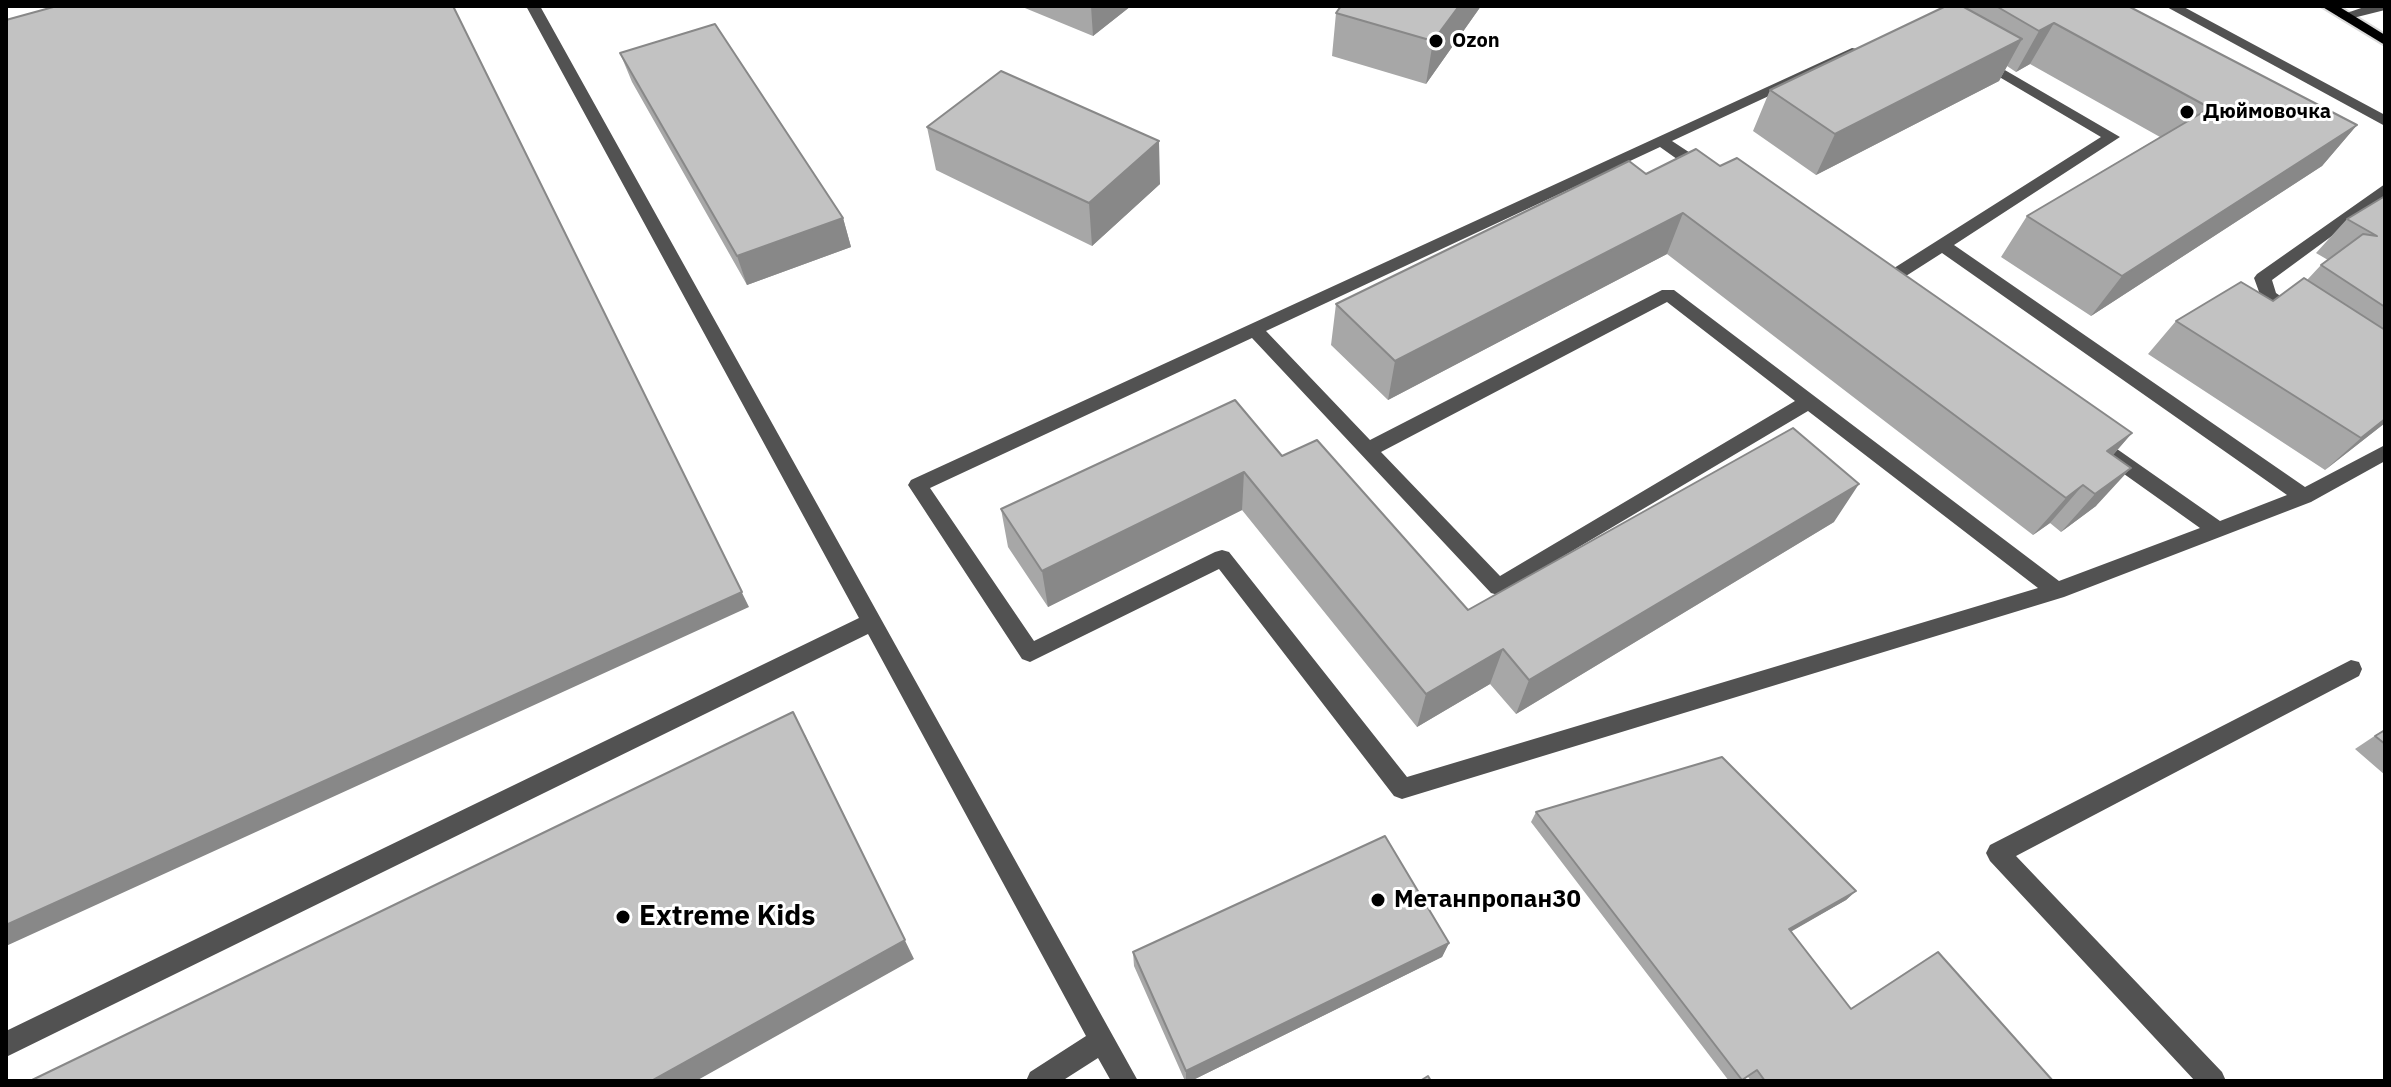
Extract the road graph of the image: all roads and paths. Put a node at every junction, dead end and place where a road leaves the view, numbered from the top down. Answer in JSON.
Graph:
{"nodes":[{"id":1,"x":533,"y":6,"type":"edge"},
{"id":2,"x":2172,"y":6,"type":"edge"},
{"id":3,"x":2328,"y":6,"type":"edge"},
{"id":4,"x":2384,"y":6,"type":"edge"},
{"id":5,"x":2345,"y":16,"type":"junction"},
{"id":6,"x":2385,"y":41,"type":"edge"},
{"id":7,"x":1873,"y":42,"type":"edge"},
{"id":8,"x":1968,"y":53,"type":"edge"},
{"id":9,"x":2385,"y":121,"type":"edge"},
{"id":10,"x":1660,"y":140,"type":"junction"},
{"id":11,"x":1723,"y":184,"type":"edge"},
{"id":12,"x":2385,"y":189,"type":"edge"},
{"id":13,"x":1942,"y":245,"type":"junction"},
{"id":14,"x":1874,"y":289,"type":"edge"},
{"id":15,"x":2307,"y":323,"type":"edge"},
{"id":16,"x":1254,"y":329,"type":"junction"},
{"id":17,"x":1809,"y":401,"type":"junction"},
{"id":18,"x":2091,"y":440,"type":"edge"},
{"id":19,"x":1368,"y":450,"type":"junction"},
{"id":20,"x":2385,"y":452,"type":"edge"},
{"id":21,"x":2304,"y":497,"type":"junction"},
{"id":22,"x":2218,"y":530,"type":"junction"},
{"id":23,"x":2057,"y":591,"type":"junction"},
{"id":24,"x":872,"y":622,"type":"junction"},
{"id":25,"x":2351,"y":669,"type":"dead end"},
{"id":26,"x":1103,"y":1040,"type":"junction"},
{"id":27,"x":6,"y":1044,"type":"edge"},
{"id":28,"x":1039,"y":1081,"type":"edge"},
{"id":29,"x":1125,"y":1081,"type":"edge"},
{"id":30,"x":2213,"y":1081,"type":"edge"}],
"edges":[{"from":1,"to":24,"type":"lane"},
{"from":2,"to":9,"type":"lane"},
{"from":3,"to":5,"type":"main road"},
{"from":4,"to":5,"type":"lane"},
{"from":5,"to":6,"type":"main road"},
{"from":7,"to":10,"type":"lane"},
{"from":8,"to":13,"type":"lane"},
{"from":10,"to":11,"type":"lane"},
{"from":10,"to":16,"type":"lane"},
{"from":12,"to":15,"type":"lane"},
{"from":13,"to":14,"type":"lane"},
{"from":13,"to":21,"type":"lane"},
{"from":16,"to":19,"type":"lane"},
{"from":16,"to":23,"type":"lane"},
{"from":17,"to":19,"type":"lane"},
{"from":17,"to":19,"type":"lane"},
{"from":17,"to":23,"type":"lane"},
{"from":18,"to":22,"type":"lane"},
{"from":20,"to":21,"type":"lane"},
{"from":21,"to":22,"type":"lane"},
{"from":22,"to":23,"type":"lane"},
{"from":24,"to":26,"type":"lane"},
{"from":24,"to":27,"type":"lane"},
{"from":25,"to":30,"type":"lane"},
{"from":26,"to":28,"type":"lane"},
{"from":26,"to":29,"type":"lane"}]}
